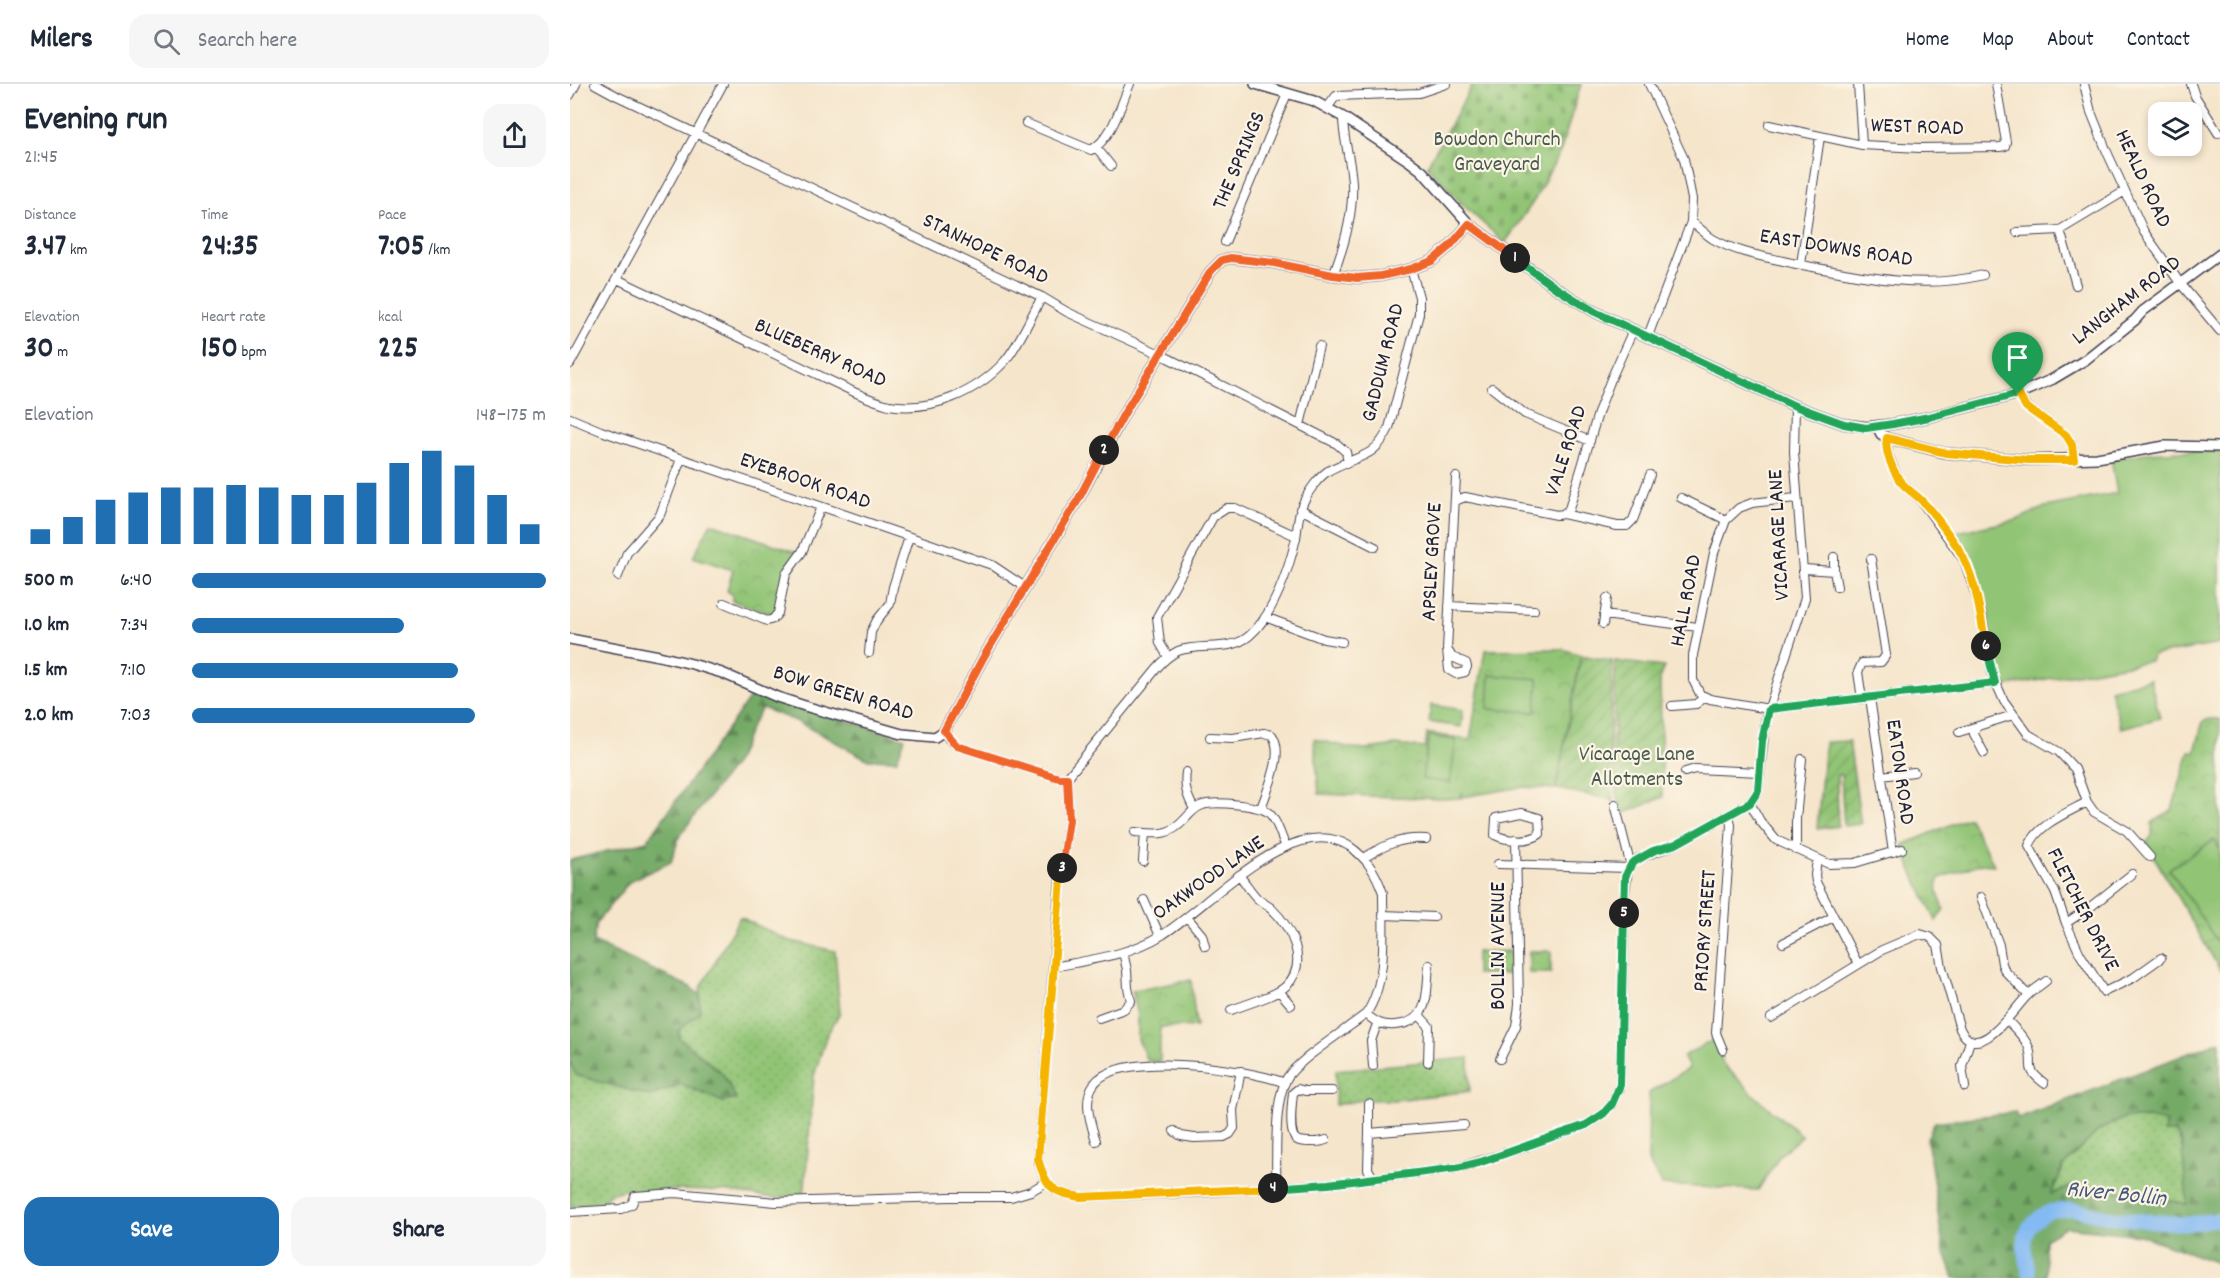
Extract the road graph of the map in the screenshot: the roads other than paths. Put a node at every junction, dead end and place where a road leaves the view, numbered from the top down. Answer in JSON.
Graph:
{"nodes":[{"id":1,"x":576,"y":84,"type":"edge"},
{"id":2,"x":595,"y":84,"type":"edge"},
{"id":3,"x":723,"y":84,"type":"edge"},
{"id":4,"x":1130,"y":84,"type":"edge"},
{"id":5,"x":1255,"y":84,"type":"edge"},
{"id":6,"x":1446,"y":84,"type":"edge"},
{"id":7,"x":1650,"y":84,"type":"edge"},
{"id":8,"x":1858,"y":84,"type":"edge"},
{"id":9,"x":1996,"y":84,"type":"edge"},
{"id":10,"x":2084,"y":84,"type":"edge"},
{"id":11,"x":2191,"y":84,"type":"edge"},
{"id":12,"x":1287,"y":94,"type":"junction"},
{"id":13,"x":570,"y":95,"type":"edge"},
{"id":14,"x":1327,"y":108,"type":"junction"},
{"id":15,"x":1343,"y":117,"type":"junction"},
{"id":16,"x":1026,"y":123,"type":"dead end"},
{"id":17,"x":1769,"y":125,"type":"dead end"},
{"id":18,"x":696,"y":132,"type":"junction"},
{"id":19,"x":2218,"y":133,"type":"dead end"},
{"id":20,"x":1820,"y":137,"type":"junction"},
{"id":21,"x":1862,"y":145,"type":"junction"},
{"id":22,"x":1096,"y":147,"type":"junction"},
{"id":23,"x":1111,"y":166,"type":"dead end"},
{"id":24,"x":2125,"y":191,"type":"junction"},
{"id":25,"x":1692,"y":222,"type":"junction"},
{"id":26,"x":1469,"y":224,"type":"junction"},
{"id":27,"x":2060,"y":230,"type":"junction"},
{"id":28,"x":2017,"y":232,"type":"dead end"},
{"id":29,"x":1226,"y":242,"type":"dead end"},
{"id":30,"x":2220,"y":254,"type":"edge"},
{"id":31,"x":1801,"y":264,"type":"junction"},
{"id":32,"x":1411,"y":269,"type":"junction"},
{"id":33,"x":1333,"y":275,"type":"junction"},
{"id":34,"x":1983,"y":275,"type":"dead end"},
{"id":35,"x":617,"y":279,"type":"junction"},
{"id":36,"x":2180,"y":283,"type":"junction"},
{"id":37,"x":2076,"y":285,"type":"dead end"},
{"id":38,"x":1042,"y":297,"type":"junction"},
{"id":39,"x":1633,"y":330,"type":"junction"},
{"id":40,"x":2220,"y":331,"type":"edge"},
{"id":41,"x":1648,"y":336,"type":"junction"},
{"id":42,"x":1320,"y":346,"type":"dead end"},
{"id":43,"x":1160,"y":354,"type":"junction"},
{"id":44,"x":570,"y":364,"type":"edge"},
{"id":45,"x":1492,"y":388,"type":"dead end"},
{"id":46,"x":2018,"y":394,"type":"junction"},
{"id":47,"x":1795,"y":406,"type":"junction"},
{"id":48,"x":570,"y":418,"type":"edge"},
{"id":49,"x":1300,"y":425,"type":"junction"},
{"id":50,"x":1877,"y":426,"type":"junction"},
{"id":51,"x":1887,"y":438,"type":"junction"},
{"id":52,"x":1590,"y":441,"type":"junction"},
{"id":53,"x":2220,"y":447,"type":"edge"},
{"id":54,"x":681,"y":459,"type":"junction"},
{"id":55,"x":2074,"y":460,"type":"junction"},
{"id":56,"x":1348,"y":462,"type":"junction"},
{"id":57,"x":1650,"y":475,"type":"dead end"},
{"id":58,"x":1456,"y":477,"type":"dead end"},
{"id":59,"x":1681,"y":498,"type":"dead end"},
{"id":60,"x":1796,"y":498,"type":"junction"},
{"id":61,"x":1455,"y":501,"type":"junction"},
{"id":62,"x":821,"y":507,"type":"junction"},
{"id":63,"x":1300,"y":509,"type":"junction"},
{"id":64,"x":1563,"y":514,"type":"junction"},
{"id":65,"x":1726,"y":520,"type":"junction"},
{"id":66,"x":1296,"y":536,"type":"junction"},
{"id":67,"x":909,"y":537,"type":"junction"},
{"id":68,"x":1375,"y":548,"type":"dead end"},
{"id":69,"x":1834,"y":557,"type":"dead end"},
{"id":70,"x":1871,"y":559,"type":"dead end"},
{"id":71,"x":1804,"y":569,"type":"junction"},
{"id":72,"x":1834,"y":571,"type":"junction"},
{"id":73,"x":618,"y":576,"type":"dead end"},
{"id":74,"x":1025,"y":587,"type":"junction"},
{"id":75,"x":1837,"y":587,"type":"dead end"},
{"id":76,"x":1607,"y":598,"type":"dead end"},
{"id":77,"x":724,"y":603,"type":"dead end"},
{"id":78,"x":1449,"y":606,"type":"junction"},
{"id":79,"x":1534,"y":610,"type":"dead end"},
{"id":80,"x":1264,"y":617,"type":"junction"},
{"id":81,"x":1698,"y":627,"type":"junction"},
{"id":82,"x":570,"y":639,"type":"edge"},
{"id":83,"x":1342,"y":642,"type":"dead end"},
{"id":84,"x":1447,"y":649,"type":"dead end"},
{"id":85,"x":869,"y":653,"type":"dead end"},
{"id":86,"x":1168,"y":657,"type":"junction"},
{"id":87,"x":1995,"y":683,"type":"junction"},
{"id":88,"x":1705,"y":697,"type":"junction"},
{"id":89,"x":1866,"y":698,"type":"junction"},
{"id":90,"x":1672,"y":705,"type":"dead end"},
{"id":91,"x":1769,"y":709,"type":"junction"},
{"id":92,"x":2013,"y":715,"type":"junction"},
{"id":93,"x":1977,"y":727,"type":"junction"},
{"id":94,"x":944,"y":731,"type":"junction"},
{"id":95,"x":1959,"y":732,"type":"dead end"},
{"id":96,"x":1210,"y":737,"type":"dead end"},
{"id":97,"x":1984,"y":753,"type":"dead end"},
{"id":98,"x":1802,"y":759,"type":"dead end"},
{"id":99,"x":1186,"y":772,"type":"dead end"},
{"id":100,"x":1685,"y":772,"type":"dead end"},
{"id":101,"x":1760,"y":772,"type":"junction"},
{"id":102,"x":1914,"y":772,"type":"dead end"},
{"id":103,"x":1881,"y":776,"type":"junction"},
{"id":104,"x":1067,"y":778,"type":"junction"},
{"id":105,"x":2087,"y":802,"type":"junction"},
{"id":106,"x":1750,"y":803,"type":"junction"},
{"id":107,"x":1615,"y":804,"type":"dead end"},
{"id":108,"x":1261,"y":808,"type":"junction"},
{"id":109,"x":1194,"y":809,"type":"junction"},
{"id":110,"x":1730,"y":815,"type":"junction"},
{"id":111,"x":1135,"y":832,"type":"dead end"},
{"id":112,"x":1145,"y":833,"type":"junction"},
{"id":113,"x":1426,"y":839,"type":"dead end"},
{"id":114,"x":1516,"y":839,"type":"junction"},
{"id":115,"x":1286,"y":847,"type":"junction"},
{"id":116,"x":1902,"y":849,"type":"dead end"},
{"id":117,"x":1796,"y":850,"type":"junction"},
{"id":118,"x":1893,"y":852,"type":"junction"},
{"id":119,"x":2150,"y":857,"type":"dead end"},
{"id":120,"x":1364,"y":858,"type":"junction"},
{"id":121,"x":1817,"y":859,"type":"junction"},
{"id":122,"x":1143,"y":861,"type":"dead end"},
{"id":123,"x":1498,"y":864,"type":"dead end"},
{"id":124,"x":1517,"y":865,"type":"junction"},
{"id":125,"x":1630,"y":865,"type":"junction"},
{"id":126,"x":2132,"y":874,"type":"dead end"},
{"id":127,"x":1239,"y":875,"type":"junction"},
{"id":128,"x":1981,"y":897,"type":"dead end"},
{"id":129,"x":1144,"y":900,"type":"dead end"},
{"id":130,"x":1383,"y":915,"type":"junction"},
{"id":131,"x":1187,"y":917,"type":"junction"},
{"id":132,"x":1434,"y":917,"type":"dead end"},
{"id":133,"x":1833,"y":917,"type":"junction"},
{"id":134,"x":2066,"y":923,"type":"junction"},
{"id":135,"x":1160,"y":936,"type":"junction"},
{"id":136,"x":1784,"y":942,"type":"dead end"},
{"id":137,"x":1205,"y":946,"type":"dead end"},
{"id":138,"x":1123,"y":952,"type":"junction"},
{"id":139,"x":2161,"y":957,"type":"dead end"},
{"id":140,"x":1858,"y":964,"type":"junction"},
{"id":141,"x":1429,"y":965,"type":"dead end"},
{"id":142,"x":1053,"y":967,"type":"junction"},
{"id":143,"x":2046,"y":981,"type":"dead end"},
{"id":144,"x":1279,"y":991,"type":"junction"},
{"id":145,"x":2028,"y":995,"type":"junction"},
{"id":146,"x":1291,"y":1005,"type":"dead end"},
{"id":147,"x":1231,"y":1010,"type":"dead end"},
{"id":148,"x":1366,"y":1014,"type":"junction"},
{"id":149,"x":1420,"y":1016,"type":"junction"},
{"id":150,"x":1099,"y":1018,"type":"dead end"},
{"id":151,"x":1771,"y":1018,"type":"dead end"},
{"id":152,"x":2007,"y":1020,"type":"junction"},
{"id":153,"x":1377,"y":1024,"type":"junction"},
{"id":154,"x":1970,"y":1041,"type":"junction"},
{"id":155,"x":1724,"y":1050,"type":"dead end"},
{"id":156,"x":1500,"y":1059,"type":"dead end"},
{"id":157,"x":1428,"y":1062,"type":"dead end"},
{"id":158,"x":1373,"y":1065,"type":"dead end"},
{"id":159,"x":1241,"y":1071,"type":"junction"},
{"id":160,"x":1285,"y":1083,"type":"junction"},
{"id":161,"x":2044,"y":1083,"type":"dead end"},
{"id":162,"x":1965,"y":1087,"type":"dead end"},
{"id":163,"x":1332,"y":1091,"type":"dead end"},
{"id":164,"x":1369,"y":1104,"type":"dead end"},
{"id":165,"x":1278,"y":1120,"type":"junction"},
{"id":166,"x":1291,"y":1120,"type":"junction"},
{"id":167,"x":1464,"y":1125,"type":"dead end"},
{"id":168,"x":1174,"y":1131,"type":"dead end"},
{"id":169,"x":1369,"y":1133,"type":"junction"},
{"id":170,"x":1326,"y":1140,"type":"dead end"},
{"id":171,"x":1096,"y":1141,"type":"dead end"},
{"id":172,"x":1373,"y":1178,"type":"junction"},
{"id":173,"x":1046,"y":1182,"type":"junction"},
{"id":174,"x":1276,"y":1187,"type":"junction"},
{"id":175,"x":570,"y":1212,"type":"edge"}],
"edges":[{"from":1,"to":13,"type":"street"},
{"from":2,"to":18,"type":"street","name":"STANHOPE ROAD"},
{"from":3,"to":18,"type":"street"},
{"from":4,"to":22,"type":"street"},
{"from":5,"to":12,"type":"main road","name":"LANGHAM ROAD"},
{"from":6,"to":14,"type":"street"},
{"from":7,"to":25,"type":"street"},
{"from":8,"to":21,"type":"street"},
{"from":9,"to":21,"type":"street","name":"WEST ROAD"},
{"from":10,"to":24,"type":"street","name":"HEALD ROAD"},
{"from":11,"to":19,"type":"street"},
{"from":12,"to":14,"type":"main road","name":"LANGHAM ROAD"},
{"from":12,"to":29,"type":"street","name":"THE SPRINGS"},
{"from":14,"to":15,"type":"main road","name":"LANGHAM ROAD"},
{"from":15,"to":26,"type":"main road","name":"LANGHAM ROAD"},
{"from":15,"to":33,"type":"street"},
{"from":16,"to":22,"type":"street"},
{"from":17,"to":20,"type":"street","name":"WEST ROAD"},
{"from":18,"to":35,"type":"street"},
{"from":18,"to":38,"type":"street","name":"STANHOPE ROAD"},
{"from":20,"to":21,"type":"street","name":"WEST ROAD"},
{"from":20,"to":31,"type":"street"},
{"from":22,"to":23,"type":"street"},
{"from":24,"to":27,"type":"street"},
{"from":24,"to":36,"type":"street","name":"HEALD ROAD"},
{"from":25,"to":31,"type":"street","name":"EAST DOWNS ROAD"},
{"from":25,"to":41,"type":"street"},
{"from":26,"to":32,"type":"main road"},
{"from":26,"to":39,"type":"main road","name":"LANGHAM ROAD"},
{"from":27,"to":28,"type":"street"},
{"from":27,"to":37,"type":"street"},
{"from":30,"to":36,"type":"main road","name":"LANGHAM ROAD"},
{"from":31,"to":34,"type":"street","name":"EAST DOWNS ROAD"},
{"from":32,"to":33,"type":"main road"},
{"from":32,"to":56,"type":"street","name":"GADDUM ROAD"},
{"from":33,"to":43,"type":"main road"},
{"from":35,"to":38,"type":"street","name":"BLUEBERRY ROAD"},
{"from":35,"to":44,"type":"street"},
{"from":36,"to":40,"type":"street","name":"HEALD ROAD"},
{"from":36,"to":46,"type":"main road","name":"LANGHAM ROAD"},
{"from":38,"to":43,"type":"street","name":"STANHOPE ROAD"},
{"from":39,"to":41,"type":"main road","name":"LANGHAM ROAD"},
{"from":39,"to":52,"type":"street","name":"VALE ROAD"},
{"from":41,"to":47,"type":"main road","name":"LANGHAM ROAD"},
{"from":42,"to":49,"type":"street"},
{"from":43,"to":49,"type":"street","name":"STANHOPE ROAD"},
{"from":43,"to":74,"type":"main road"},
{"from":45,"to":52,"type":"street"},
{"from":46,"to":50,"type":"main road","name":"LANGHAM ROAD"},
{"from":46,"to":55,"type":"street"},
{"from":47,"to":50,"type":"main road","name":"LANGHAM ROAD"},
{"from":47,"to":60,"type":"street","name":"VICARAGE LANE"},
{"from":48,"to":54,"type":"street","name":"EYEBROOK ROAD"},
{"from":49,"to":56,"type":"street","name":"STANHOPE ROAD"},
{"from":50,"to":51,"type":"main road"},
{"from":51,"to":55,"type":"main road"},
{"from":51,"to":87,"type":"street"},
{"from":52,"to":64,"type":"street","name":"VALE ROAD"},
{"from":53,"to":55,"type":"main road"},
{"from":54,"to":62,"type":"street","name":"EYEBROOK ROAD"},
{"from":54,"to":73,"type":"street"},
{"from":56,"to":63,"type":"street","name":"GADDUM ROAD"},
{"from":57,"to":64,"type":"street"},
{"from":58,"to":61,"type":"street","name":"APSLEY GROVE"},
{"from":59,"to":65,"type":"street"},
{"from":60,"to":65,"type":"street"},
{"from":60,"to":71,"type":"street","name":"VICARAGE LANE"},
{"from":61,"to":64,"type":"street","name":"VALE ROAD"},
{"from":61,"to":78,"type":"street","name":"APSLEY GROVE"},
{"from":62,"to":67,"type":"street","name":"EYEBROOK ROAD"},
{"from":62,"to":77,"type":"street"},
{"from":63,"to":66,"type":"street","name":"GADDUM ROAD"},
{"from":63,"to":68,"type":"street"},
{"from":65,"to":81,"type":"street","name":"HALL ROAD"},
{"from":66,"to":80,"type":"street","name":"GADDUM ROAD"},
{"from":66,"to":86,"type":"street"},
{"from":67,"to":74,"type":"street","name":"EYEBROOK ROAD"},
{"from":67,"to":85,"type":"street"},
{"from":69,"to":72,"type":"street"},
{"from":70,"to":89,"type":"street","name":"EATON ROAD"},
{"from":71,"to":72,"type":"street"},
{"from":71,"to":91,"type":"street","name":"VICARAGE LANE"},
{"from":72,"to":75,"type":"street"},
{"from":74,"to":94,"type":"main road"},
{"from":76,"to":81,"type":"street"},
{"from":78,"to":79,"type":"street"},
{"from":78,"to":84,"type":"street","name":"APSLEY GROVE"},
{"from":80,"to":83,"type":"street"},
{"from":80,"to":86,"type":"street","name":"GADDUM ROAD"},
{"from":81,"to":88,"type":"street","name":"HALL ROAD"},
{"from":82,"to":94,"type":"main road","name":"BOW GREEN ROAD"},
{"from":86,"to":104,"type":"street"},
{"from":87,"to":89,"type":"street"},
{"from":87,"to":92,"type":"street"},
{"from":88,"to":90,"type":"street"},
{"from":88,"to":91,"type":"street"},
{"from":89,"to":91,"type":"street"},
{"from":89,"to":103,"type":"street","name":"EATON ROAD"},
{"from":91,"to":101,"type":"street","name":"VICARAGE LANE"},
{"from":92,"to":93,"type":"street"},
{"from":92,"to":105,"type":"street"},
{"from":93,"to":95,"type":"street"},
{"from":93,"to":97,"type":"street"},
{"from":94,"to":104,"type":"street"},
{"from":96,"to":108,"type":"street"},
{"from":98,"to":117,"type":"street"},
{"from":99,"to":109,"type":"street"},
{"from":100,"to":101,"type":"street"},
{"from":101,"to":106,"type":"street","name":"VICARAGE LANE"},
{"from":102,"to":103,"type":"street"},
{"from":103,"to":118,"type":"street","name":"EATON ROAD"},
{"from":104,"to":142,"type":"street"},
{"from":105,"to":119,"type":"street"},
{"from":105,"to":134,"type":"street","name":"FLETCHER DRIVE"},
{"from":106,"to":110,"type":"street"},
{"from":106,"to":117,"type":"street"},
{"from":107,"to":125,"type":"street"},
{"from":108,"to":109,"type":"street"},
{"from":108,"to":115,"type":"street"},
{"from":109,"to":112,"type":"street"},
{"from":110,"to":125,"type":"street"},
{"from":110,"to":155,"type":"street","name":"PRIORY STREET"},
{"from":111,"to":112,"type":"street"},
{"from":112,"to":122,"type":"street"},
{"from":113,"to":120,"type":"street"},
{"from":114,"to":114,"type":"street"},
{"from":114,"to":124,"type":"street","name":"BOLLIN AVENUE"},
{"from":115,"to":120,"type":"street","name":"OAKWOOD LANE"},
{"from":115,"to":127,"type":"street","name":"OAKWOOD LANE"},
{"from":116,"to":118,"type":"street"},
{"from":117,"to":121,"type":"street"},
{"from":118,"to":121,"type":"street"},
{"from":120,"to":130,"type":"street","name":"OAKWOOD LANE"},
{"from":121,"to":133,"type":"street"},
{"from":123,"to":124,"type":"street"},
{"from":124,"to":125,"type":"street","name":"BOLLIN AVENUE"},
{"from":124,"to":156,"type":"street","name":"BOLLIN AVENUE"},
{"from":125,"to":172,"type":"street"},
{"from":126,"to":134,"type":"street"},
{"from":127,"to":131,"type":"street","name":"OAKWOOD LANE"},
{"from":127,"to":144,"type":"street"},
{"from":128,"to":145,"type":"street"},
{"from":129,"to":135,"type":"street"},
{"from":130,"to":132,"type":"street"},
{"from":130,"to":148,"type":"street","name":"OAKWOOD LANE"},
{"from":131,"to":135,"type":"street","name":"OAKWOOD LANE"},
{"from":131,"to":137,"type":"street"},
{"from":133,"to":136,"type":"street"},
{"from":133,"to":140,"type":"street"},
{"from":134,"to":139,"type":"street","name":"FLETCHER DRIVE"},
{"from":135,"to":138,"type":"street","name":"OAKWOOD LANE"},
{"from":138,"to":142,"type":"street","name":"OAKWOOD LANE"},
{"from":138,"to":150,"type":"street"},
{"from":140,"to":151,"type":"street"},
{"from":140,"to":154,"type":"street"},
{"from":141,"to":149,"type":"street"},
{"from":142,"to":173,"type":"street"},
{"from":143,"to":145,"type":"street"},
{"from":144,"to":146,"type":"street"},
{"from":144,"to":147,"type":"street"},
{"from":145,"to":152,"type":"street"},
{"from":148,"to":153,"type":"street"},
{"from":148,"to":160,"type":"street","name":"OAKWOOD LANE"},
{"from":149,"to":153,"type":"street"},
{"from":149,"to":157,"type":"street"},
{"from":152,"to":154,"type":"street"},
{"from":152,"to":161,"type":"street"},
{"from":153,"to":158,"type":"street"},
{"from":154,"to":162,"type":"street"},
{"from":159,"to":160,"type":"street"},
{"from":159,"to":168,"type":"street"},
{"from":159,"to":171,"type":"street"},
{"from":160,"to":165,"type":"street","name":"OAKWOOD LANE"},
{"from":163,"to":166,"type":"street"},
{"from":164,"to":169,"type":"street"},
{"from":165,"to":166,"type":"street"},
{"from":165,"to":174,"type":"street","name":"OAKWOOD LANE"},
{"from":166,"to":170,"type":"street"},
{"from":167,"to":169,"type":"street"},
{"from":169,"to":172,"type":"street"},
{"from":172,"to":174,"type":"street"},
{"from":173,"to":174,"type":"street"},
{"from":173,"to":175,"type":"street"}]}
